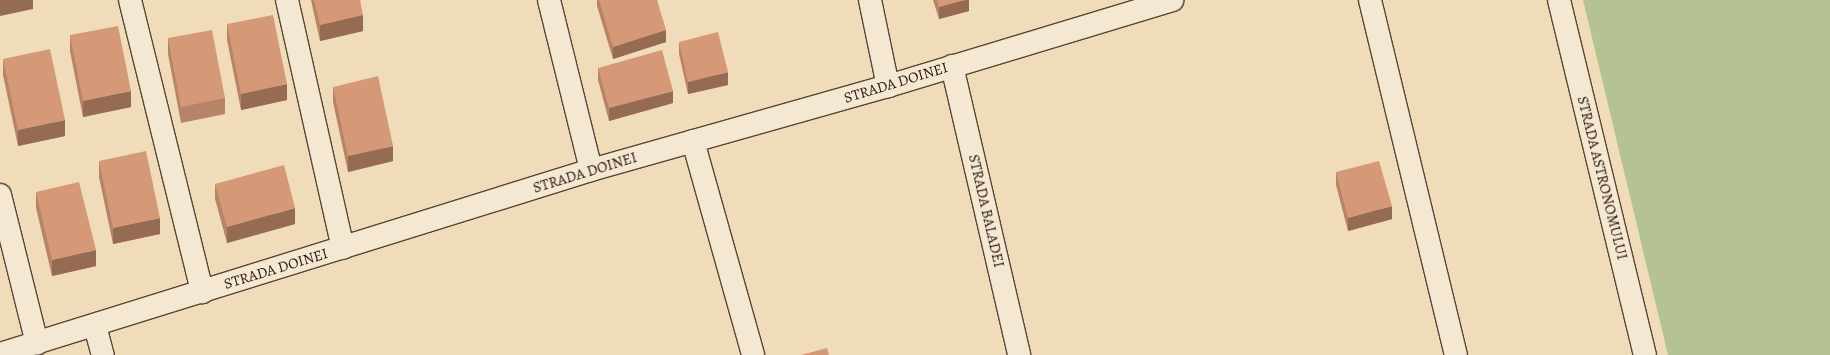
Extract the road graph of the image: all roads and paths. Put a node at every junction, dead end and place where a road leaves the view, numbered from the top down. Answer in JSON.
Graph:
{"nodes":[{"id":1,"x":130,"y":0,"type":"edge"},
{"id":2,"x":287,"y":0,"type":"edge"},
{"id":3,"x":549,"y":0,"type":"edge"},
{"id":4,"x":870,"y":0,"type":"edge"},
{"id":5,"x":1172,"y":0,"type":"edge"},
{"id":6,"x":1370,"y":0,"type":"edge"},
{"id":7,"x":1559,"y":0,"type":"edge"},
{"id":8,"x":952,"y":66,"type":"junction"},
{"id":9,"x":888,"y":86,"type":"junction"},
{"id":10,"x":692,"y":141,"type":"junction"},
{"id":11,"x":591,"y":170,"type":"junction"},
{"id":12,"x":0,"y":195,"type":"edge"},
{"id":13,"x":343,"y":248,"type":"junction"},
{"id":14,"x":202,"y":292,"type":"junction"},
{"id":15,"x":95,"y":326,"type":"junction"},
{"id":16,"x":37,"y":343,"type":"junction"},
{"id":17,"x":0,"y":354,"type":"edge"},
{"id":18,"x":103,"y":355,"type":"edge"},
{"id":19,"x":753,"y":355,"type":"edge"},
{"id":20,"x":1019,"y":355,"type":"edge"},
{"id":21,"x":1456,"y":355,"type":"edge"},
{"id":22,"x":1645,"y":355,"type":"edge"}],
"edges":[{"from":1,"to":14,"type":"street"},
{"from":2,"to":13,"type":"street"},
{"from":3,"to":11,"type":"street"},
{"from":4,"to":9,"type":"street"},
{"from":5,"to":8,"type":"street","name":"STRADA DOINEI"},
{"from":6,"to":21,"type":"street"},
{"from":7,"to":22,"type":"street","name":"STRADA ASTRONOMULUI"},
{"from":8,"to":9,"type":"street","name":"STRADA DOINEI"},
{"from":8,"to":20,"type":"street","name":"STRADA BALADEI"},
{"from":9,"to":10,"type":"street","name":"STRADA DOINEI"},
{"from":10,"to":11,"type":"street","name":"STRADA DOINEI"},
{"from":10,"to":19,"type":"street"},
{"from":11,"to":13,"type":"street","name":"STRADA DOINEI"},
{"from":12,"to":16,"type":"street"},
{"from":13,"to":14,"type":"street","name":"STRADA DOINEI"},
{"from":14,"to":15,"type":"street","name":"STRADA DOINEI"},
{"from":15,"to":16,"type":"street","name":"STRADA DOINEI"},
{"from":15,"to":18,"type":"street"},
{"from":16,"to":17,"type":"street","name":"STRADA DOINEI"}]}
